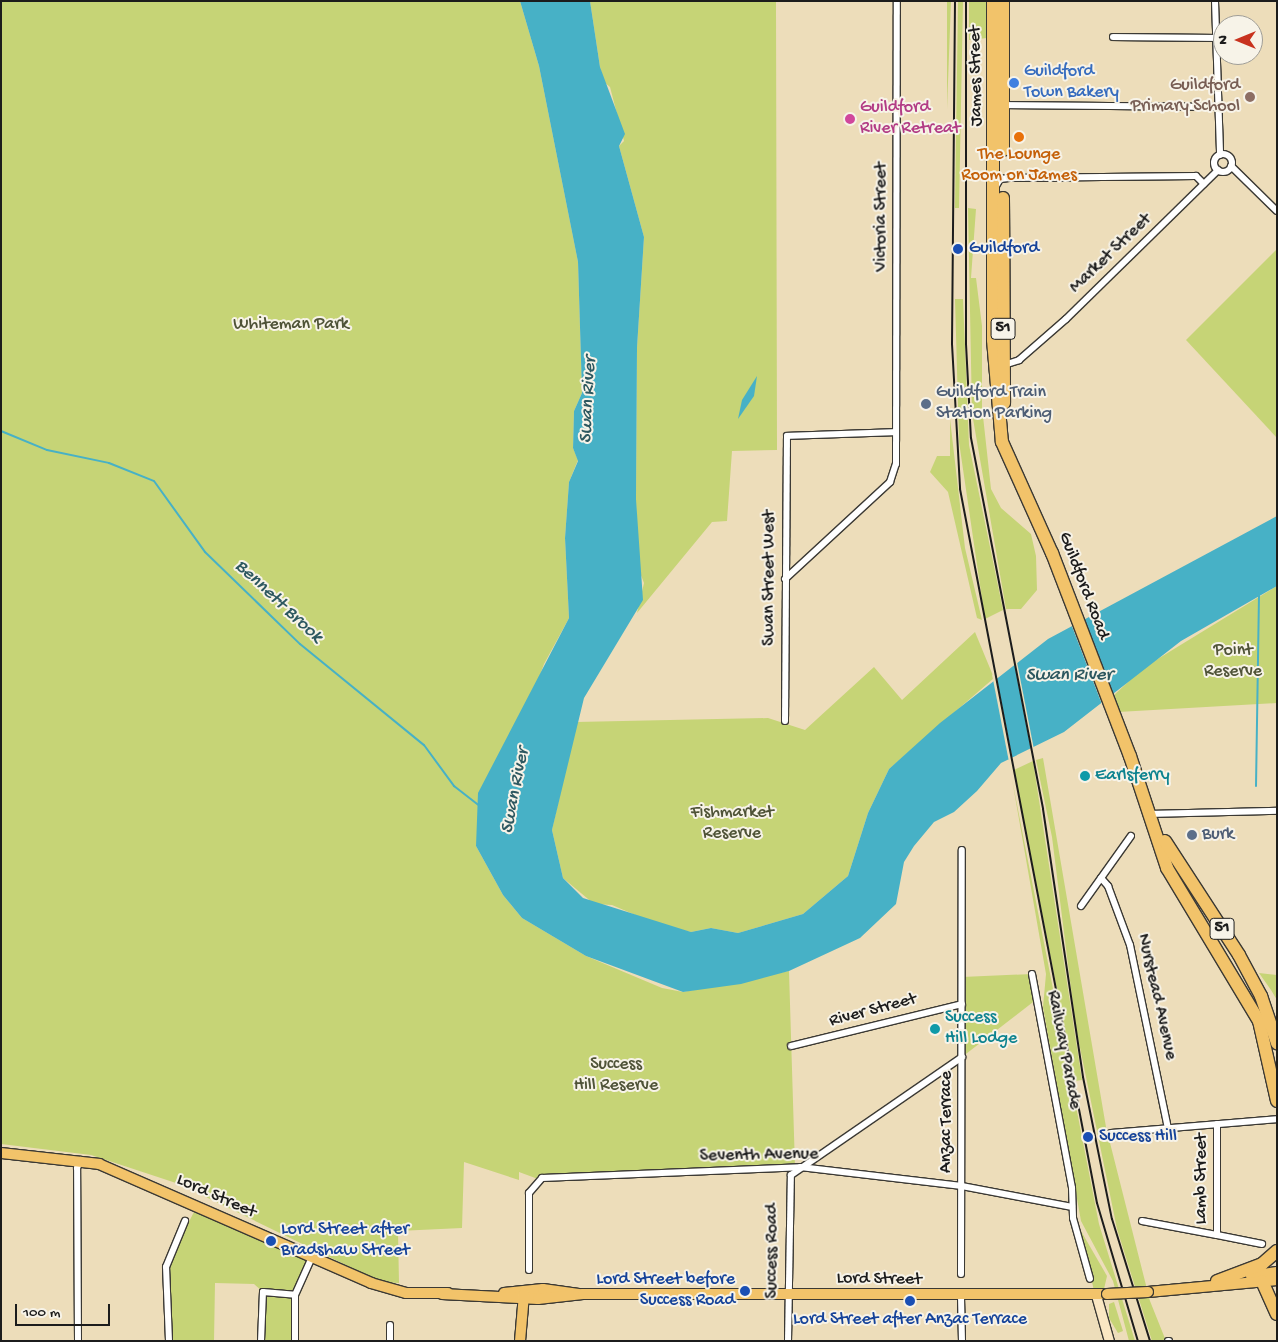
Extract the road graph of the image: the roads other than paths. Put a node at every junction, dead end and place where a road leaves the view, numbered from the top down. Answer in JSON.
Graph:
{"nodes":[{"id":1,"x":897,"y":1,"type":"edge"},
{"id":2,"x":993,"y":1,"type":"edge"},
{"id":3,"x":1002,"y":1,"type":"edge"},
{"id":4,"x":1215,"y":1,"type":"edge"},
{"id":5,"x":1217,"y":15,"type":"edge"},
{"id":6,"x":1113,"y":38,"type":"dead end"},
{"id":7,"x":1213,"y":38,"type":"edge"},
{"id":8,"x":1218,"y":65,"type":"edge"},
{"id":9,"x":999,"y":105,"type":"junction"},
{"id":10,"x":1218,"y":106,"type":"junction"},
{"id":11,"x":1220,"y":155,"type":"junction"},
{"id":12,"x":1231,"y":166,"type":"junction"},
{"id":13,"x":1218,"y":170,"type":"junction"},
{"id":14,"x":1003,"y":178,"type":"junction"},
{"id":15,"x":1204,"y":184,"type":"junction"},
{"id":16,"x":995,"y":189,"type":"junction"},
{"id":17,"x":1277,"y":211,"type":"edge"},
{"id":18,"x":1003,"y":286,"type":"junction"},
{"id":19,"x":994,"y":327,"type":"junction"},
{"id":20,"x":999,"y":363,"type":"junction"},
{"id":21,"x":896,"y":432,"type":"junction"},
{"id":22,"x":1015,"y":479,"type":"joint"},
{"id":23,"x":785,"y":579,"type":"junction"},
{"id":24,"x":785,"y":721,"type":"dead end"},
{"id":25,"x":1277,"y":811,"type":"edge"},
{"id":26,"x":1153,"y":818,"type":"junction"},
{"id":27,"x":1130,"y":836,"type":"dead end"},
{"id":28,"x":962,"y":850,"type":"dead end"},
{"id":29,"x":1100,"y":878,"type":"junction"},
{"id":30,"x":1081,"y":906,"type":"dead end"},
{"id":31,"x":1032,"y":974,"type":"dead end"},
{"id":32,"x":962,"y":1004,"type":"junction"},
{"id":33,"x":1277,"y":1043,"type":"edge"},
{"id":34,"x":791,"y":1046,"type":"dead end"},
{"id":35,"x":962,"y":1057,"type":"junction"},
{"id":36,"x":1277,"y":1101,"type":"edge"},
{"id":37,"x":1277,"y":1119,"type":"edge"},
{"id":38,"x":1217,"y":1124,"type":"junction"},
{"id":39,"x":1168,"y":1128,"type":"junction"},
{"id":40,"x":1111,"y":1133,"type":"dead end"},
{"id":41,"x":1,"y":1153,"type":"edge"},
{"id":42,"x":81,"y":1160,"type":"junction"},
{"id":43,"x":800,"y":1167,"type":"junction"},
{"id":44,"x":962,"y":1186,"type":"junction"},
{"id":45,"x":1072,"y":1207,"type":"junction"},
{"id":46,"x":185,"y":1221,"type":"dead end"},
{"id":47,"x":1142,"y":1221,"type":"dead end"},
{"id":48,"x":1216,"y":1235,"type":"junction"},
{"id":49,"x":1262,"y":1244,"type":"dead end"},
{"id":50,"x":1277,"y":1251,"type":"edge"},
{"id":51,"x":312,"y":1257,"type":"junction"},
{"id":52,"x":529,"y":1270,"type":"dead end"},
{"id":53,"x":1277,"y":1272,"type":"edge"},
{"id":54,"x":961,"y":1274,"type":"dead end"},
{"id":55,"x":1090,"y":1279,"type":"dead end"},
{"id":56,"x":1277,"y":1280,"type":"edge"},
{"id":57,"x":1217,"y":1281,"type":"junction"},
{"id":58,"x":1262,"y":1281,"type":"junction"},
{"id":59,"x":1174,"y":1289,"type":"junction"},
{"id":60,"x":788,"y":1294,"type":"junction"},
{"id":61,"x":295,"y":1295,"type":"junction"},
{"id":62,"x":524,"y":1295,"type":"junction"},
{"id":63,"x":1096,"y":1295,"type":"junction"},
{"id":64,"x":962,"y":1297,"type":"junction"},
{"id":65,"x":1277,"y":1314,"type":"edge"},
{"id":66,"x":390,"y":1325,"type":"dead end"},
{"id":67,"x":78,"y":1341,"type":"edge"},
{"id":68,"x":169,"y":1341,"type":"edge"},
{"id":69,"x":261,"y":1341,"type":"edge"},
{"id":70,"x":295,"y":1341,"type":"edge"},
{"id":71,"x":390,"y":1341,"type":"edge"},
{"id":72,"x":520,"y":1341,"type":"edge"},
{"id":73,"x":788,"y":1341,"type":"edge"},
{"id":74,"x":962,"y":1341,"type":"edge"},
{"id":75,"x":1109,"y":1341,"type":"edge"}],
"edges":[{"from":1,"to":21,"type":"street","name":"Victoria Street"},
{"from":2,"to":9,"type":"highway","name":"James Street","number":"51"},
{"from":3,"to":9,"type":"highway","name":"James Street","number":"51"},
{"from":4,"to":5,"type":"street"},
{"from":6,"to":7,"type":"street"},
{"from":8,"to":10,"type":"street"},
{"from":9,"to":10,"type":"street"},
{"from":9,"to":14,"type":"highway","name":"James Street","number":"51"},
{"from":9,"to":16,"type":"highway","name":"James Street","number":"51"},
{"from":10,"to":11,"type":"street"},
{"from":11,"to":12,"type":"street"},
{"from":11,"to":13,"type":"street"},
{"from":12,"to":13,"type":"street"},
{"from":12,"to":17,"type":"street"},
{"from":13,"to":15,"type":"street","name":"Market Street"},
{"from":14,"to":15,"type":"street"},
{"from":14,"to":16,"type":"street"},
{"from":14,"to":18,"type":"highway","name":"James Street","number":"51"},
{"from":15,"to":20,"type":"street","name":"Market Street"},
{"from":16,"to":19,"type":"highway","name":"James Street","number":"51"},
{"from":18,"to":19,"type":"highway"},
{"from":18,"to":20,"type":"highway","name":"James Street","number":"51"},
{"from":19,"to":20,"type":"highway","name":"James Street","number":"51"},
{"from":20,"to":22,"type":"highway","name":"James Street","number":"51"},
{"from":21,"to":23,"type":"street"},
{"from":21,"to":23,"type":"street","name":"Swan Street West"},
{"from":22,"to":26,"type":"highway","name":"Guildford Road","number":"51"},
{"from":23,"to":24,"type":"street","name":"Swan Street West"},
{"from":25,"to":26,"type":"street"},
{"from":26,"to":33,"type":"highway","name":"Guildford Road","number":"51"},
{"from":26,"to":36,"type":"highway","name":"Guildford Road","number":"51"},
{"from":27,"to":29,"type":"street"},
{"from":28,"to":32,"type":"street","name":"Anzac Terrace"},
{"from":29,"to":30,"type":"street"},
{"from":29,"to":39,"type":"street","name":"Nurstead Avenue"},
{"from":31,"to":45,"type":"street","name":"Railway Parade"},
{"from":32,"to":34,"type":"street","name":"River Street"},
{"from":32,"to":35,"type":"street","name":"Anzac Terrace"},
{"from":35,"to":43,"type":"street"},
{"from":35,"to":44,"type":"street","name":"Anzac Terrace"},
{"from":37,"to":38,"type":"street"},
{"from":38,"to":39,"type":"street"},
{"from":38,"to":48,"type":"street","name":"Lamb Street"},
{"from":39,"to":40,"type":"street"},
{"from":41,"to":42,"type":"main road","name":"Lord Street"},
{"from":42,"to":51,"type":"main road","name":"Lord Street"},
{"from":42,"to":67,"type":"street"},
{"from":43,"to":44,"type":"street","name":"Seventh Avenue"},
{"from":43,"to":52,"type":"street","name":"Seventh Avenue"},
{"from":43,"to":60,"type":"street","name":"Success Road"},
{"from":44,"to":45,"type":"street","name":"Seventh Avenue"},
{"from":44,"to":54,"type":"street","name":"Anzac Terrace"},
{"from":45,"to":55,"type":"street","name":"Railway Parade"},
{"from":46,"to":68,"type":"street"},
{"from":47,"to":48,"type":"street","name":"Lamb Street"},
{"from":48,"to":49,"type":"street","name":"Lamb Street"},
{"from":50,"to":57,"type":"highway"},
{"from":51,"to":61,"type":"street"},
{"from":51,"to":62,"type":"main road","name":"Lord Street"},
{"from":53,"to":57,"type":"main road","name":"Lord Street"},
{"from":56,"to":58,"type":"main road","name":"Lord Street"},
{"from":57,"to":59,"type":"main road","name":"Lord Street"},
{"from":58,"to":59,"type":"main road","name":"Lord Street"},
{"from":58,"to":65,"type":"highway"},
{"from":59,"to":63,"type":"main road","name":"Lord Street","bridge":true},
{"from":60,"to":62,"type":"main road","name":"Lord Street"},
{"from":60,"to":64,"type":"main road","name":"Lord Street"},
{"from":60,"to":73,"type":"street","name":"Success Road"},
{"from":61,"to":69,"type":"street"},
{"from":61,"to":70,"type":"street"},
{"from":62,"to":72,"type":"main road"},
{"from":63,"to":64,"type":"main road","name":"Lord Street"},
{"from":63,"to":75,"type":"street"},
{"from":64,"to":74,"type":"street"},
{"from":66,"to":71,"type":"street"}]}
